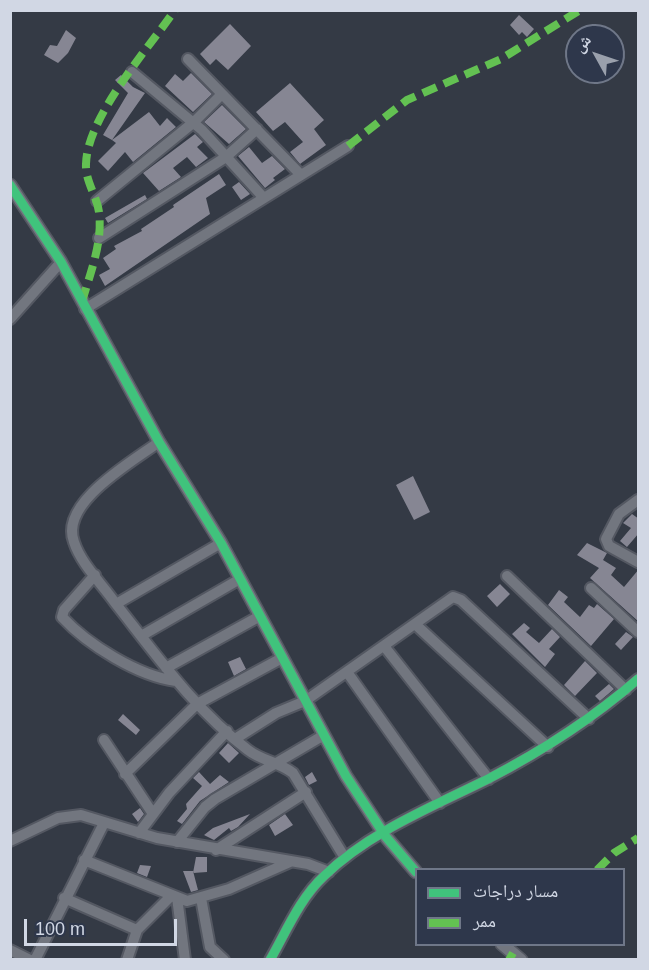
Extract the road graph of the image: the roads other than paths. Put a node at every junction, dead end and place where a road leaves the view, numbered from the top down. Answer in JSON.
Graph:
{"nodes":[{"id":1,"x":188,"y":59,"type":"dead end"},
{"id":2,"x":132,"y":72,"type":"dead end"},
{"id":3,"x":222,"y":94,"type":"junction"},
{"id":4,"x":194,"y":122,"type":"junction"},
{"id":5,"x":256,"y":129,"type":"junction"},
{"id":6,"x":348,"y":146,"type":"dead end"},
{"id":7,"x":226,"y":157,"type":"junction"},
{"id":8,"x":302,"y":175,"type":"junction"},
{"id":9,"x":10,"y":185,"type":"edge"},
{"id":10,"x":263,"y":197,"type":"junction"},
{"id":11,"x":97,"y":201,"type":"dead end"},
{"id":12,"x":99,"y":238,"type":"dead end"},
{"id":13,"x":61,"y":262,"type":"junction"},
{"id":14,"x":85,"y":309,"type":"junction"},
{"id":15,"x":10,"y":319,"type":"edge"},
{"id":16,"x":159,"y":442,"type":"junction"},
{"id":17,"x":636,"y":506,"type":"edge"},
{"id":18,"x":221,"y":543,"type":"junction"},
{"id":19,"x":639,"y":562,"type":"edge"},
{"id":20,"x":95,"y":575,"type":"junction"},
{"id":21,"x":507,"y":576,"type":"dead end"},
{"id":22,"x":240,"y":579,"type":"junction"},
{"id":23,"x":591,"y":588,"type":"dead end"},
{"id":24,"x":116,"y":604,"type":"junction"},
{"id":25,"x":260,"y":616,"type":"junction"},
{"id":26,"x":415,"y":624,"type":"junction"},
{"id":27,"x":639,"y":632,"type":"edge"},
{"id":28,"x":141,"y":636,"type":"junction"},
{"id":29,"x":384,"y":646,"type":"junction"},
{"id":30,"x":282,"y":658,"type":"junction"},
{"id":31,"x":166,"y":668,"type":"junction"},
{"id":32,"x":347,"y":672,"type":"junction"},
{"id":33,"x":639,"y":679,"type":"edge"},
{"id":34,"x":176,"y":681,"type":"junction"},
{"id":35,"x":626,"y":690,"type":"junction"},
{"id":36,"x":305,"y":701,"type":"junction"},
{"id":37,"x":197,"y":704,"type":"junction"},
{"id":38,"x":588,"y":719,"type":"junction"},
{"id":39,"x":231,"y":735,"type":"junction"},
{"id":40,"x":324,"y":735,"type":"junction"},
{"id":41,"x":104,"y":740,"type":"dead end"},
{"id":42,"x":548,"y":747,"type":"junction"},
{"id":43,"x":278,"y":762,"type":"junction"},
{"id":44,"x":125,"y":774,"type":"junction"},
{"id":45,"x":489,"y":779,"type":"junction"},
{"id":46,"x":306,"y":792,"type":"junction"},
{"id":47,"x":440,"y":803,"type":"junction"},
{"id":48,"x":153,"y":814,"type":"junction"},
{"id":49,"x":104,"y":823,"type":"junction"},
{"id":50,"x":383,"y":832,"type":"junction"},
{"id":51,"x":139,"y":833,"type":"junction"},
{"id":52,"x":10,"y":841,"type":"edge"},
{"id":53,"x":177,"y":842,"type":"junction"},
{"id":54,"x":216,"y":850,"type":"junction"},
{"id":55,"x":345,"y":858,"type":"junction"},
{"id":56,"x":84,"y":860,"type":"junction"},
{"id":57,"x":290,"y":862,"type":"junction"},
{"id":58,"x":415,"y":870,"type":"edge"},
{"id":59,"x":329,"y":872,"type":"junction"},
{"id":60,"x":174,"y":896,"type":"junction"},
{"id":61,"x":64,"y":898,"type":"junction"},
{"id":62,"x":201,"y":898,"type":"junction"},
{"id":63,"x":137,"y":930,"type":"junction"},
{"id":64,"x":503,"y":946,"type":"edge"},
{"id":65,"x":10,"y":950,"type":"edge"},
{"id":66,"x":30,"y":960,"type":"edge"},
{"id":67,"x":35,"y":960,"type":"edge"},
{"id":68,"x":127,"y":960,"type":"edge"},
{"id":69,"x":185,"y":960,"type":"edge"},
{"id":70,"x":224,"y":960,"type":"edge"},
{"id":71,"x":270,"y":960,"type":"edge"},
{"id":72,"x":521,"y":960,"type":"edge"}],
"edges":[{"from":1,"to":3,"type":"street"},
{"from":2,"to":4,"type":"street"},
{"from":3,"to":4,"type":"street"},
{"from":3,"to":5,"type":"street"},
{"from":4,"to":7,"type":"street"},
{"from":4,"to":11,"type":"street"},
{"from":5,"to":7,"type":"street"},
{"from":5,"to":8,"type":"street"},
{"from":6,"to":8,"type":"street"},
{"from":7,"to":10,"type":"street"},
{"from":7,"to":12,"type":"street"},
{"from":8,"to":10,"type":"street"},
{"from":9,"to":13,"type":"street"},
{"from":10,"to":14,"type":"street"},
{"from":13,"to":14,"type":"street"},
{"from":13,"to":15,"type":"street"},
{"from":14,"to":16,"type":"street"},
{"from":16,"to":18,"type":"street"},
{"from":16,"to":20,"type":"street"},
{"from":17,"to":19,"type":"street"},
{"from":18,"to":22,"type":"street"},
{"from":18,"to":24,"type":"street"},
{"from":20,"to":24,"type":"street"},
{"from":20,"to":34,"type":"street"},
{"from":21,"to":35,"type":"street"},
{"from":22,"to":25,"type":"street"},
{"from":22,"to":28,"type":"street"},
{"from":23,"to":27,"type":"street"},
{"from":24,"to":28,"type":"street"},
{"from":25,"to":30,"type":"street"},
{"from":25,"to":31,"type":"street"},
{"from":26,"to":29,"type":"street"},
{"from":26,"to":38,"type":"street"},
{"from":26,"to":42,"type":"street"},
{"from":28,"to":31,"type":"street"},
{"from":29,"to":32,"type":"street"},
{"from":29,"to":45,"type":"street"},
{"from":30,"to":36,"type":"street"},
{"from":30,"to":37,"type":"street"},
{"from":31,"to":34,"type":"street"},
{"from":32,"to":36,"type":"street"},
{"from":32,"to":47,"type":"street"},
{"from":33,"to":35,"type":"street"},
{"from":34,"to":37,"type":"street"},
{"from":35,"to":38,"type":"street"},
{"from":36,"to":39,"type":"street"},
{"from":36,"to":40,"type":"street"},
{"from":37,"to":39,"type":"street"},
{"from":37,"to":44,"type":"street"},
{"from":38,"to":42,"type":"street"},
{"from":39,"to":43,"type":"street"},
{"from":39,"to":48,"type":"street"},
{"from":40,"to":43,"type":"street"},
{"from":40,"to":50,"type":"street"},
{"from":41,"to":44,"type":"street"},
{"from":42,"to":45,"type":"street"},
{"from":43,"to":46,"type":"street"},
{"from":43,"to":53,"type":"street"},
{"from":44,"to":48,"type":"street"},
{"from":45,"to":47,"type":"street"},
{"from":46,"to":54,"type":"street"},
{"from":46,"to":55,"type":"street"},
{"from":47,"to":50,"type":"street"},
{"from":48,"to":51,"type":"street"},
{"from":49,"to":51,"type":"street"},
{"from":49,"to":52,"type":"street"},
{"from":49,"to":56,"type":"street"},
{"from":50,"to":55,"type":"street"},
{"from":50,"to":58,"type":"street"},
{"from":51,"to":53,"type":"street"},
{"from":53,"to":54,"type":"street"},
{"from":54,"to":57,"type":"street"},
{"from":55,"to":59,"type":"street"},
{"from":56,"to":60,"type":"street"},
{"from":56,"to":61,"type":"street"},
{"from":57,"to":59,"type":"street"},
{"from":57,"to":62,"type":"street"},
{"from":59,"to":71,"type":"street"},
{"from":60,"to":62,"type":"street"},
{"from":60,"to":63,"type":"street"},
{"from":60,"to":69,"type":"street"},
{"from":61,"to":63,"type":"street"},
{"from":61,"to":67,"type":"street"},
{"from":62,"to":70,"type":"street"},
{"from":63,"to":68,"type":"street"},
{"from":64,"to":72,"type":"street"},
{"from":65,"to":66,"type":"street"}]}
